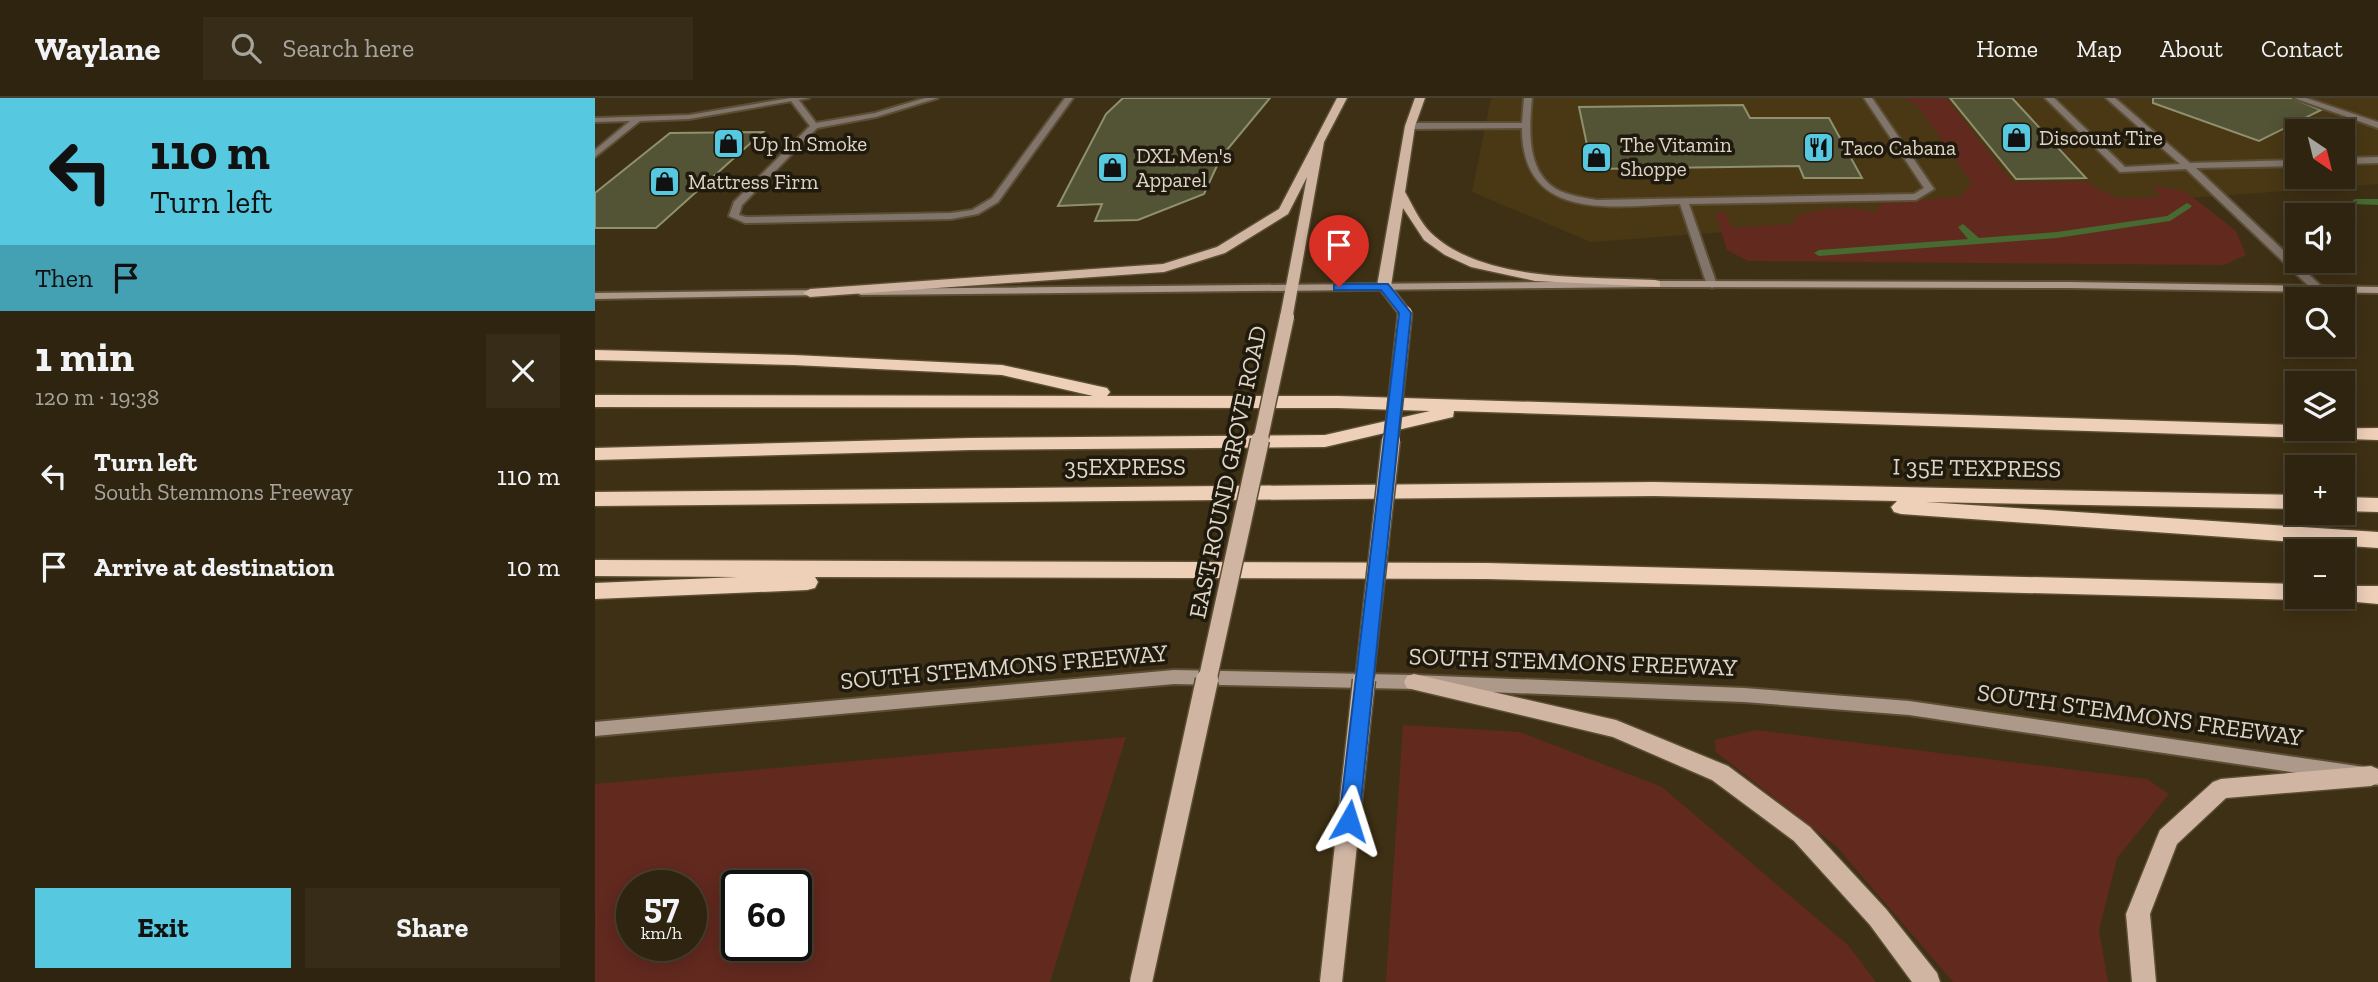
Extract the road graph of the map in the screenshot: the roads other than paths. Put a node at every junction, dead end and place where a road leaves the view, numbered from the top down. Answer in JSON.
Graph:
{"nodes":[{"id":1,"x":805,"y":98,"type":"edge"},
{"id":2,"x":934,"y":98,"type":"edge"},
{"id":3,"x":1069,"y":98,"type":"edge"},
{"id":4,"x":1342,"y":98,"type":"edge"},
{"id":5,"x":1420,"y":98,"type":"edge"},
{"id":6,"x":1528,"y":98,"type":"edge"},
{"id":7,"x":1868,"y":98,"type":"edge"},
{"id":8,"x":2049,"y":98,"type":"edge"},
{"id":9,"x":2110,"y":98,"type":"edge"},
{"id":10,"x":2298,"y":98,"type":"edge"},
{"id":11,"x":795,"y":101,"type":"junction"},
{"id":12,"x":639,"y":118,"type":"junction"},
{"id":13,"x":606,"y":119,"type":"junction"},
{"id":14,"x":595,"y":120,"type":"edge"},
{"id":15,"x":1410,"y":125,"type":"junction"},
{"id":16,"x":1524,"y":125,"type":"junction"},
{"id":17,"x":2378,"y":125,"type":"edge"},
{"id":18,"x":814,"y":126,"type":"junction"},
{"id":19,"x":595,"y":128,"type":"edge"},
{"id":20,"x":1319,"y":142,"type":"junction"},
{"id":21,"x":595,"y":154,"type":"edge"},
{"id":22,"x":2378,"y":160,"type":"edge"},
{"id":23,"x":2355,"y":161,"type":"edge"},
{"id":24,"x":2285,"y":163,"type":"edge"},
{"id":25,"x":2188,"y":166,"type":"junction"},
{"id":26,"x":1399,"y":192,"type":"junction"},
{"id":27,"x":1684,"y":202,"type":"junction"},
{"id":28,"x":1655,"y":284,"type":"junction"},
{"id":29,"x":1711,"y":285,"type":"junction"},
{"id":30,"x":1384,"y":286,"type":"junction"},
{"id":31,"x":2316,"y":287,"type":"edge"},
{"id":32,"x":1293,"y":288,"type":"junction"},
{"id":33,"x":2285,"y":288,"type":"edge"},
{"id":34,"x":2355,"y":289,"type":"edge"},
{"id":35,"x":2378,"y":290,"type":"edge"},
{"id":36,"x":810,"y":293,"type":"junction"},
{"id":37,"x":595,"y":296,"type":"edge"},
{"id":38,"x":595,"y":355,"type":"edge"},
{"id":39,"x":1137,"y":400,"type":"junction"},
{"id":40,"x":595,"y":401,"type":"edge"},
{"id":41,"x":1475,"y":407,"type":"junction"},
{"id":42,"x":2378,"y":434,"type":"edge"},
{"id":43,"x":595,"y":454,"type":"edge"},
{"id":44,"x":1654,"y":489,"type":"junction"},
{"id":45,"x":595,"y":499,"type":"edge"},
{"id":46,"x":2285,"y":502,"type":"edge"},
{"id":47,"x":2355,"y":504,"type":"edge"},
{"id":48,"x":2378,"y":505,"type":"edge"},
{"id":49,"x":2378,"y":541,"type":"edge"},
{"id":50,"x":595,"y":568,"type":"edge"},
{"id":51,"x":1124,"y":569,"type":"junction"},
{"id":52,"x":595,"y":591,"type":"edge"},
{"id":53,"x":2285,"y":592,"type":"edge"},
{"id":54,"x":2355,"y":594,"type":"edge"},
{"id":55,"x":2378,"y":595,"type":"edge"},
{"id":56,"x":1413,"y":682,"type":"junction"},
{"id":57,"x":595,"y":729,"type":"edge"},
{"id":58,"x":2374,"y":776,"type":"edge"},
{"id":59,"x":1141,"y":982,"type":"edge"},
{"id":60,"x":1331,"y":982,"type":"edge"},
{"id":61,"x":1928,"y":982,"type":"edge"},
{"id":62,"x":2144,"y":982,"type":"edge"}],
"edges":[{"from":1,"to":11,"type":"street"},
{"from":2,"to":18,"type":"street"},
{"from":3,"to":18,"type":"street"},
{"from":4,"to":20,"type":"main road","name":"EAST ROUND GROVE ROAD"},
{"from":5,"to":15,"type":"main road"},
{"from":6,"to":16,"type":"street"},
{"from":7,"to":27,"type":"street"},
{"from":8,"to":25,"type":"street"},
{"from":9,"to":25,"type":"street"},
{"from":10,"to":17,"type":"street"},
{"from":11,"to":12,"type":"street"},
{"from":11,"to":18,"type":"street"},
{"from":12,"to":13,"type":"street"},
{"from":12,"to":21,"type":"street"},
{"from":13,"to":14,"type":"street"},
{"from":13,"to":19,"type":"street"},
{"from":15,"to":16,"type":"street"},
{"from":15,"to":26,"type":"main road"},
{"from":16,"to":27,"type":"street"},
{"from":20,"to":32,"type":"main road","name":"EAST ROUND GROVE ROAD"},
{"from":20,"to":36,"type":"main road"},
{"from":22,"to":23,"type":"street"},
{"from":24,"to":25,"type":"street"},
{"from":25,"to":31,"type":"street"},
{"from":26,"to":28,"type":"main road"},
{"from":26,"to":30,"type":"main road"},
{"from":27,"to":29,"type":"street"},
{"from":28,"to":29,"type":"main road"},
{"from":28,"to":30,"type":"main road"},
{"from":29,"to":33,"type":"main road"},
{"from":30,"to":32,"type":"main road"},
{"from":30,"to":60,"type":"main road","bridge":true},
{"from":32,"to":36,"type":"main road"},
{"from":32,"to":59,"type":"main road","name":"EAST ROUND GROVE ROAD","bridge":true},
{"from":34,"to":35,"type":"main road"},
{"from":36,"to":37,"type":"main road"},
{"from":38,"to":39,"type":"highway"},
{"from":39,"to":40,"type":"highway"},
{"from":39,"to":41,"type":"highway"},
{"from":41,"to":42,"type":"highway"},
{"from":41,"to":43,"type":"highway"},
{"from":44,"to":45,"type":"highway","name":"35EXPRESS"},
{"from":44,"to":46,"type":"highway","name":"I 35E TEXPRESS"},
{"from":44,"to":49,"type":"highway"},
{"from":47,"to":48,"type":"highway"},
{"from":50,"to":51,"type":"highway"},
{"from":51,"to":52,"type":"highway"},
{"from":51,"to":53,"type":"highway"},
{"from":54,"to":55,"type":"highway"},
{"from":56,"to":57,"type":"main road","name":"SOUTH STEMMONS FREEWAY"},
{"from":56,"to":58,"type":"main road","name":"SOUTH STEMMONS FREEWAY"},
{"from":56,"to":61,"type":"main road"},
{"from":58,"to":62,"type":"main road"}]}
